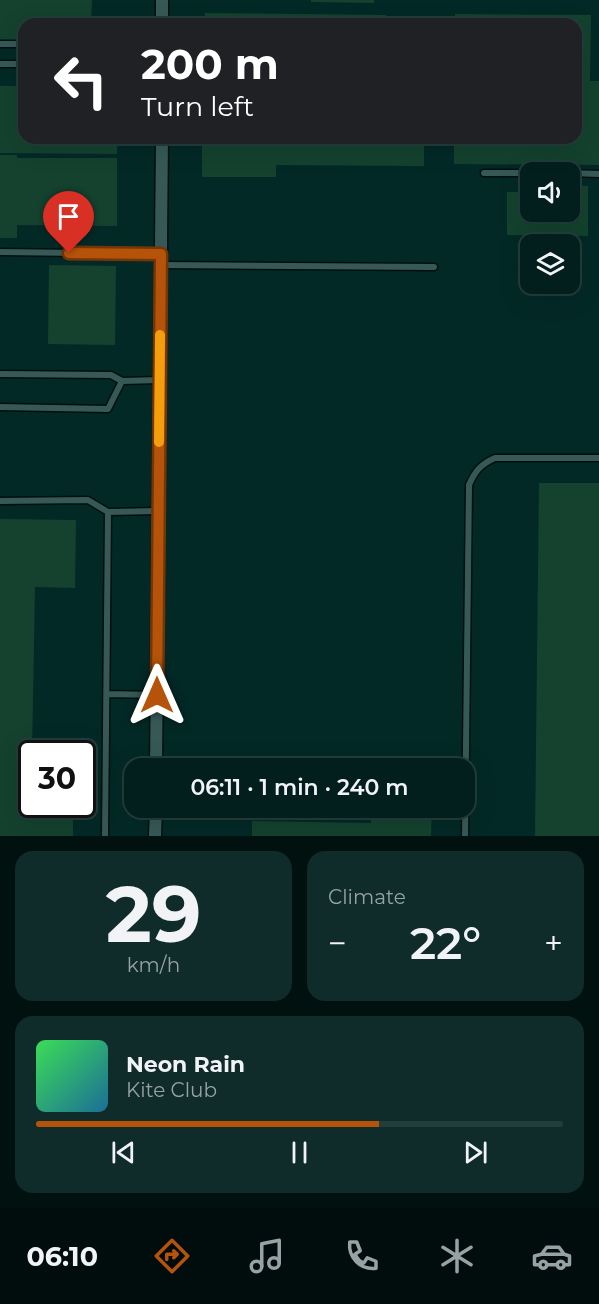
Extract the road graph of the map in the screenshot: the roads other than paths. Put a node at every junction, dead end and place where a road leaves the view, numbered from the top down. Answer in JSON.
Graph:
{"nodes":[{"id":1,"x":162,"y":0,"type":"edge"},
{"id":2,"x":162,"y":18,"type":"edge"},
{"id":3,"x":0,"y":44,"type":"edge"},
{"id":4,"x":18,"y":44,"type":"edge"},
{"id":5,"x":0,"y":64,"type":"edge"},
{"id":6,"x":18,"y":64,"type":"edge"},
{"id":7,"x":162,"y":144,"type":"edge"},
{"id":8,"x":484,"y":173,"type":"dead end"},
{"id":9,"x":520,"y":173,"type":"edge"},
{"id":10,"x":580,"y":173,"type":"edge"},
{"id":11,"x":599,"y":174,"type":"edge"},
{"id":12,"x":0,"y":252,"type":"edge"},
{"id":13,"x":161,"y":259,"type":"junction"},
{"id":14,"x":434,"y":267,"type":"dead end"},
{"id":15,"x":0,"y":374,"type":"edge"},
{"id":16,"x":160,"y":380,"type":"junction"},
{"id":17,"x":122,"y":381,"type":"junction"},
{"id":18,"x":0,"y":407,"type":"edge"},
{"id":19,"x":599,"y":458,"type":"edge"},
{"id":20,"x":0,"y":501,"type":"edge"},
{"id":21,"x":158,"y":511,"type":"junction"},
{"id":22,"x":108,"y":512,"type":"junction"},
{"id":23,"x":107,"y":694,"type":"junction"},
{"id":24,"x":157,"y":695,"type":"junction"},
{"id":25,"x":156,"y":758,"type":"edge"},
{"id":26,"x":156,"y":818,"type":"edge"},
{"id":27,"x":105,"y":836,"type":"edge"},
{"id":28,"x":155,"y":836,"type":"edge"},
{"id":29,"x":465,"y":836,"type":"edge"}],
"edges":[{"from":1,"to":2,"type":"street"},
{"from":3,"to":4,"type":"lane"},
{"from":5,"to":6,"type":"lane"},
{"from":7,"to":13,"type":"street"},
{"from":8,"to":9,"type":"lane"},
{"from":10,"to":11,"type":"lane"},
{"from":12,"to":13,"type":"lane"},
{"from":13,"to":14,"type":"lane"},
{"from":13,"to":16,"type":"street"},
{"from":15,"to":17,"type":"lane"},
{"from":16,"to":17,"type":"lane"},
{"from":16,"to":21,"type":"street"},
{"from":17,"to":18,"type":"lane"},
{"from":19,"to":29,"type":"lane"},
{"from":20,"to":22,"type":"lane"},
{"from":21,"to":22,"type":"lane"},
{"from":21,"to":24,"type":"street"},
{"from":22,"to":23,"type":"lane"},
{"from":23,"to":24,"type":"lane"},
{"from":23,"to":27,"type":"lane"},
{"from":24,"to":25,"type":"street"},
{"from":26,"to":28,"type":"street"}]}
